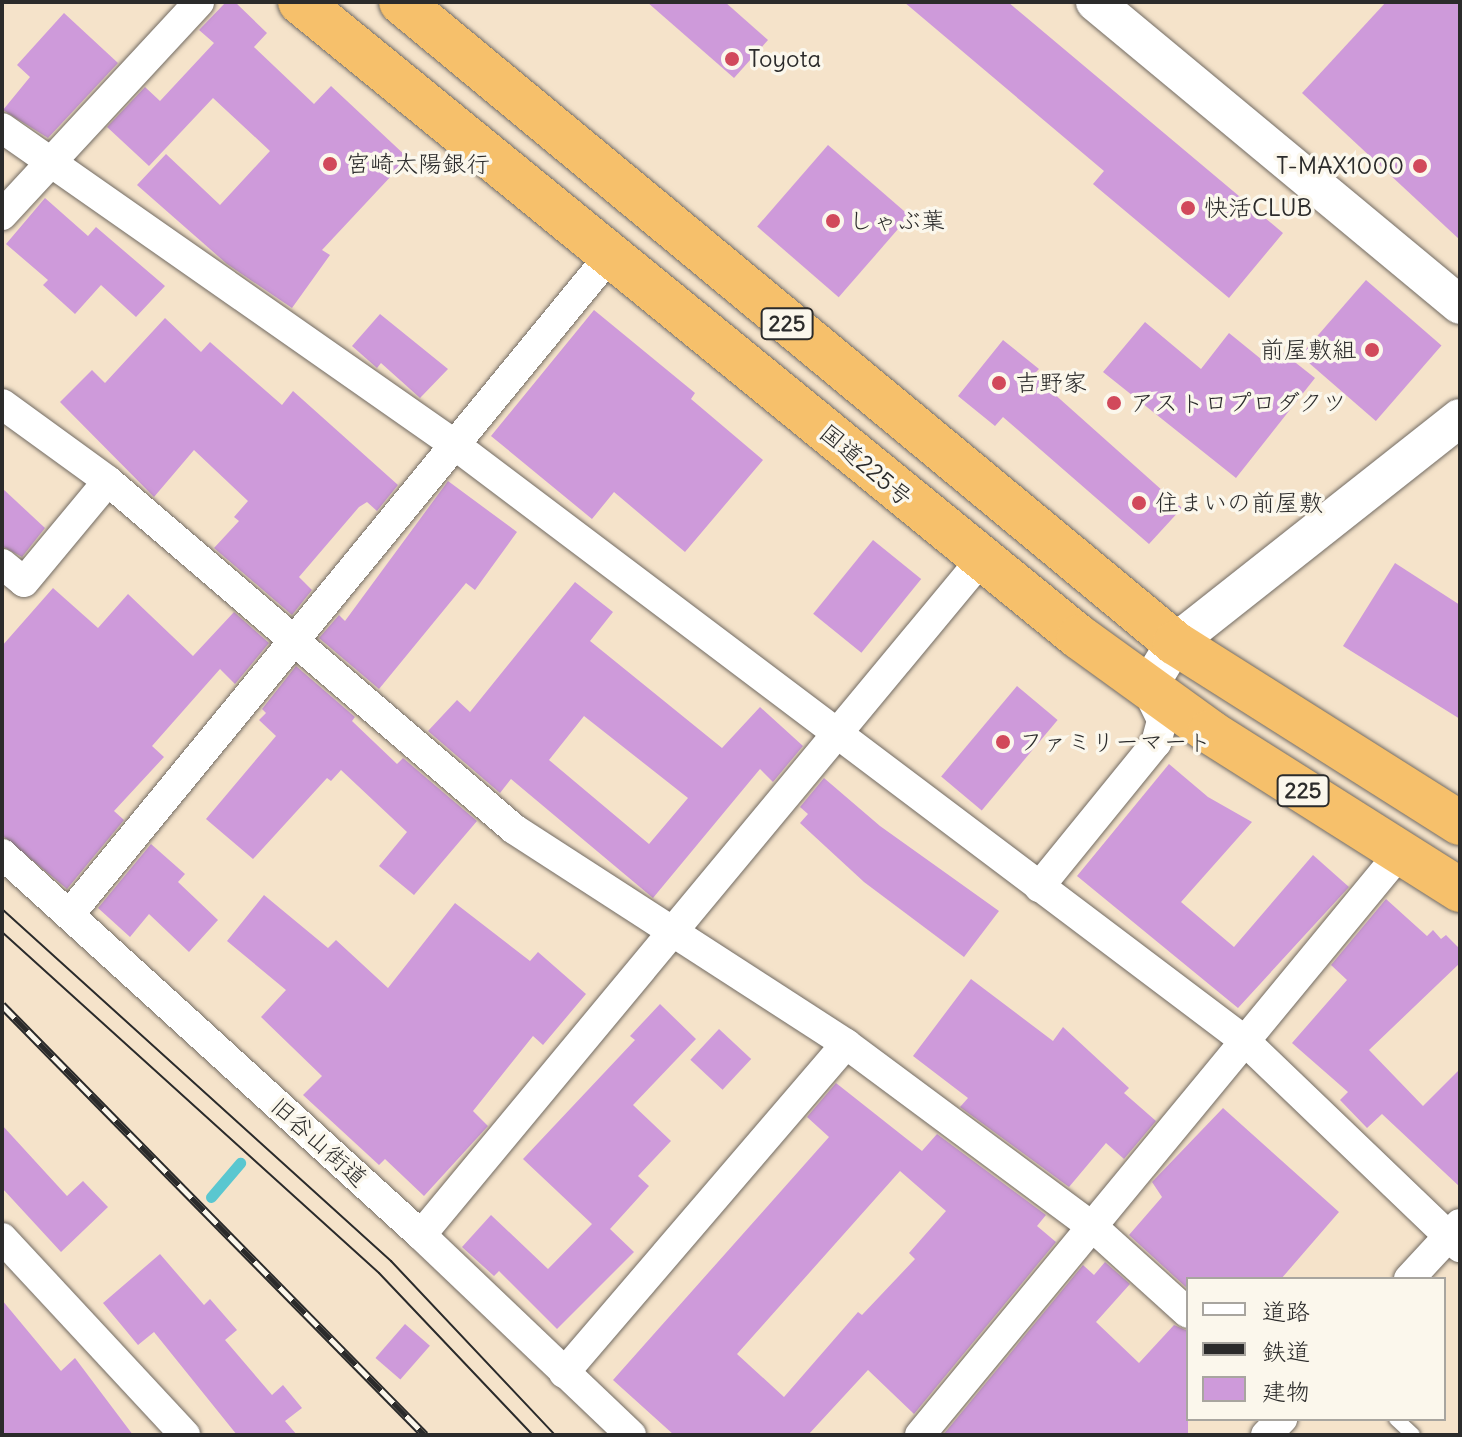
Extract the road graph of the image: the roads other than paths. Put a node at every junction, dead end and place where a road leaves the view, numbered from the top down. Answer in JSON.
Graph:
{"nodes":[{"id":1,"x":199,"y":2,"type":"edge"},
{"id":2,"x":300,"y":2,"type":"edge"},
{"id":3,"x":401,"y":2,"type":"edge"},
{"id":4,"x":1095,"y":2,"type":"edge"},
{"id":5,"x":2,"y":128,"type":"edge"},
{"id":6,"x":52,"y":162,"type":"junction"},
{"id":7,"x":2,"y":215,"type":"edge"},
{"id":8,"x":612,"y":253,"type":"junction"},
{"id":9,"x":1460,"y":305,"type":"edge"},
{"id":10,"x":2,"y":404,"type":"edge"},
{"id":11,"x":1460,"y":418,"type":"edge"},
{"id":12,"x":451,"y":442,"type":"junction"},
{"id":13,"x":108,"y":481,"type":"junction"},
{"id":14,"x":981,"y":560,"type":"junction"},
{"id":15,"x":2,"y":564,"type":"edge"},
{"id":16,"x":294,"y":638,"type":"junction"},
{"id":17,"x":1175,"y":643,"type":"junction"},
{"id":18,"x":1147,"y":689,"type":"junction"},
{"id":19,"x":840,"y":736,"type":"junction"},
{"id":20,"x":1460,"y":823,"type":"edge"},
{"id":21,"x":1400,"y":853,"type":"junction"},
{"id":22,"x":2,"y":854,"type":"edge"},
{"id":23,"x":1039,"y":887,"type":"junction"},
{"id":24,"x":1460,"y":890,"type":"edge"},
{"id":25,"x":69,"y":915,"type":"junction"},
{"id":26,"x":671,"y":932,"type":"junction"},
{"id":27,"x":1245,"y":1041,"type":"junction"},
{"id":28,"x":846,"y":1044,"type":"junction"},
{"id":29,"x":1095,"y":1229,"type":"junction"},
{"id":30,"x":421,"y":1235,"type":"junction"},
{"id":31,"x":1456,"y":1236,"type":"edge"},
{"id":32,"x":2,"y":1238,"type":"edge"},
{"id":33,"x":1411,"y":1277,"type":"edge"},
{"id":34,"x":1186,"y":1311,"type":"edge"},
{"id":35,"x":564,"y":1373,"type":"junction"},
{"id":36,"x":1398,"y":1421,"type":"edge"},
{"id":37,"x":185,"y":1435,"type":"edge"},
{"id":38,"x":631,"y":1435,"type":"edge"},
{"id":39,"x":920,"y":1435,"type":"edge"},
{"id":40,"x":1413,"y":1435,"type":"edge"}],
"edges":[{"from":1,"to":6,"type":"street"},
{"from":2,"to":8,"type":"highway","name":"国道225号","number":"225"},
{"from":3,"to":17,"type":"highway","number":"225"},
{"from":4,"to":9,"type":"street"},
{"from":5,"to":6,"type":"street"},
{"from":6,"to":7,"type":"street"},
{"from":6,"to":12,"type":"street"},
{"from":8,"to":12,"type":"street"},
{"from":8,"to":14,"type":"highway","name":"国道225号","number":"225"},
{"from":10,"to":13,"type":"street"},
{"from":11,"to":17,"type":"street"},
{"from":12,"to":16,"type":"street"},
{"from":12,"to":19,"type":"street"},
{"from":13,"to":15,"type":"street"},
{"from":13,"to":16,"type":"street"},
{"from":14,"to":18,"type":"highway","name":"国道225号","number":"225"},
{"from":14,"to":19,"type":"street"},
{"from":16,"to":25,"type":"street"},
{"from":16,"to":26,"type":"street"},
{"from":17,"to":18,"type":"street"},
{"from":17,"to":20,"type":"highway","number":"225"},
{"from":18,"to":21,"type":"highway","name":"国道225号","number":"225"},
{"from":18,"to":23,"type":"street"},
{"from":19,"to":23,"type":"street"},
{"from":19,"to":26,"type":"street"},
{"from":21,"to":24,"type":"highway","name":"国道225号","number":"225"},
{"from":21,"to":27,"type":"street"},
{"from":22,"to":25,"type":"street","name":"旧谷山街道"},
{"from":23,"to":27,"type":"street"},
{"from":25,"to":30,"type":"street","name":"旧谷山街道"},
{"from":26,"to":28,"type":"street"},
{"from":26,"to":30,"type":"street"},
{"from":27,"to":29,"type":"street"},
{"from":27,"to":31,"type":"street"},
{"from":28,"to":29,"type":"street"},
{"from":28,"to":35,"type":"street"},
{"from":29,"to":34,"type":"street"},
{"from":29,"to":39,"type":"street"},
{"from":30,"to":35,"type":"street","name":"旧谷山街道"},
{"from":31,"to":33,"type":"street"},
{"from":32,"to":37,"type":"street"},
{"from":35,"to":38,"type":"street","name":"旧谷山街道"},
{"from":36,"to":40,"type":"lane"}]}
